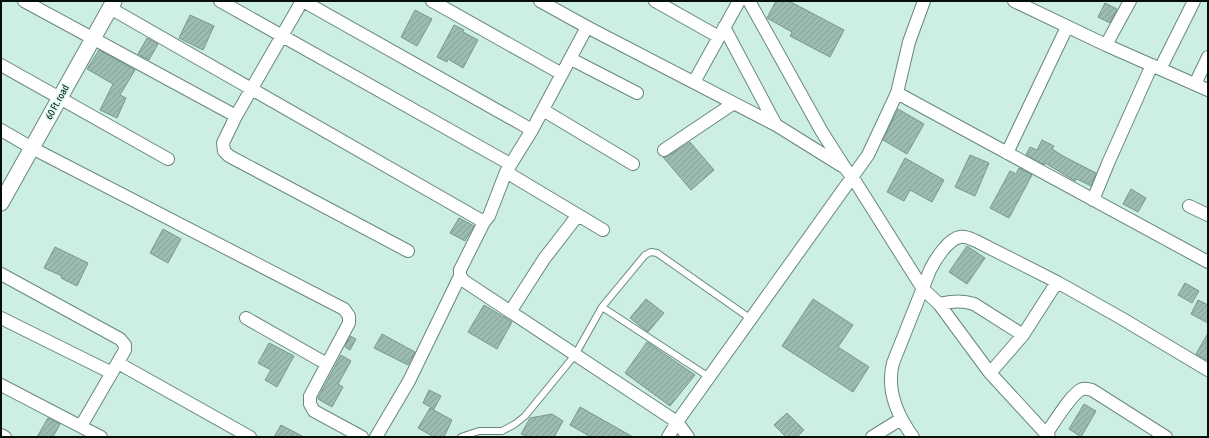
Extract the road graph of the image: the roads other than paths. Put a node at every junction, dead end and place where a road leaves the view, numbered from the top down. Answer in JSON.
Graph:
{"nodes":[{"id":1,"x":24,"y":1,"type":"edge"},
{"id":2,"x":220,"y":1,"type":"edge"},
{"id":3,"x":302,"y":1,"type":"edge"},
{"id":4,"x":432,"y":1,"type":"edge"},
{"id":5,"x":540,"y":1,"type":"edge"},
{"id":6,"x":655,"y":1,"type":"edge"},
{"id":7,"x":739,"y":1,"type":"edge"},
{"id":8,"x":749,"y":1,"type":"edge"},
{"id":9,"x":924,"y":1,"type":"edge"},
{"id":10,"x":1130,"y":1,"type":"edge"},
{"id":11,"x":1194,"y":1,"type":"edge"},
{"id":12,"x":1019,"y":2,"type":"edge"},
{"id":13,"x":112,"y":5,"type":"edge"},
{"id":14,"x":587,"y":27,"type":"junction"},
{"id":15,"x":1067,"y":27,"type":"junction"},
{"id":16,"x":721,"y":32,"type":"junction"},
{"id":17,"x":282,"y":36,"type":"junction"},
{"id":18,"x":93,"y":39,"type":"junction"},
{"id":19,"x":1106,"y":44,"type":"junction"},
{"id":20,"x":1208,"y":57,"type":"edge"},
{"id":21,"x":571,"y":59,"type":"junction"},
{"id":22,"x":1,"y":65,"type":"edge"},
{"id":23,"x":1156,"y":67,"type":"junction"},
{"id":24,"x":562,"y":74,"type":"junction"},
{"id":25,"x":694,"y":82,"type":"junction"},
{"id":26,"x":1195,"y":84,"type":"junction"},
{"id":27,"x":252,"y":89,"type":"junction"},
{"id":28,"x":1208,"y":90,"type":"edge"},
{"id":29,"x":637,"y":93,"type":"dead end"},
{"id":30,"x":897,"y":93,"type":"junction"},
{"id":31,"x":59,"y":98,"type":"junction"},
{"id":32,"x":734,"y":102,"type":"junction"},
{"id":33,"x":543,"y":110,"type":"junction"},
{"id":34,"x":236,"y":116,"type":"junction"},
{"id":35,"x":776,"y":125,"type":"junction"},
{"id":36,"x":1,"y":130,"type":"edge"},
{"id":37,"x":532,"y":130,"type":"junction"},
{"id":38,"x":32,"y":148,"type":"junction"},
{"id":39,"x":664,"y":150,"type":"dead end"},
{"id":40,"x":1007,"y":153,"type":"junction"},
{"id":41,"x":168,"y":159,"type":"dead end"},
{"id":42,"x":634,"y":164,"type":"dead end"},
{"id":43,"x":508,"y":168,"type":"junction"},
{"id":44,"x":845,"y":168,"type":"junction"},
{"id":45,"x":852,"y":178,"type":"junction"},
{"id":46,"x":1093,"y":200,"type":"junction"},
{"id":47,"x":1,"y":203,"type":"edge"},
{"id":48,"x":1189,"y":206,"type":"dead end"},
{"id":49,"x":578,"y":215,"type":"junction"},
{"id":50,"x":1208,"y":215,"type":"edge"},
{"id":51,"x":484,"y":222,"type":"junction"},
{"id":52,"x":603,"y":230,"type":"dead end"},
{"id":53,"x":408,"y":251,"type":"dead end"},
{"id":54,"x":1208,"y":262,"type":"edge"},
{"id":55,"x":1,"y":274,"type":"edge"},
{"id":56,"x":460,"y":276,"type":"junction"},
{"id":57,"x":1056,"y":282,"type":"junction"},
{"id":58,"x":923,"y":289,"type":"junction"},
{"id":59,"x":939,"y":304,"type":"junction"},
{"id":60,"x":602,"y":307,"type":"junction"},
{"id":61,"x":510,"y":312,"type":"junction"},
{"id":62,"x":1,"y":318,"type":"edge"},
{"id":63,"x":246,"y":318,"type":"dead end"},
{"id":64,"x":751,"y":319,"type":"junction"},
{"id":65,"x":1023,"y":334,"type":"junction"},
{"id":66,"x":575,"y":355,"type":"junction"},
{"id":67,"x":327,"y":364,"type":"junction"},
{"id":68,"x":115,"y":368,"type":"junction"},
{"id":69,"x":1208,"y":370,"type":"edge"},
{"id":70,"x":990,"y":373,"type":"junction"},
{"id":71,"x":709,"y":377,"type":"junction"},
{"id":72,"x":1,"y":386,"type":"edge"},
{"id":73,"x":901,"y":419,"type":"junction"},
{"id":74,"x":676,"y":422,"type":"junction"},
{"id":75,"x":81,"y":426,"type":"junction"},
{"id":76,"x":1,"y":435,"type":"edge"},
{"id":77,"x":1048,"y":436,"type":"edge"},
{"id":78,"x":5,"y":437,"type":"edge"},
{"id":79,"x":101,"y":437,"type":"edge"},
{"id":80,"x":250,"y":437,"type":"edge"},
{"id":81,"x":362,"y":437,"type":"edge"},
{"id":82,"x":376,"y":437,"type":"edge"},
{"id":83,"x":461,"y":437,"type":"edge"},
{"id":84,"x":668,"y":437,"type":"edge"},
{"id":85,"x":688,"y":437,"type":"edge"},
{"id":86,"x":872,"y":437,"type":"edge"},
{"id":87,"x":913,"y":437,"type":"edge"},
{"id":88,"x":1166,"y":437,"type":"edge"}],
"edges":[{"from":1,"to":18,"type":"street"},
{"from":2,"to":17,"type":"street"},
{"from":3,"to":17,"type":"street"},
{"from":3,"to":37,"type":"street"},
{"from":4,"to":24,"type":"street"},
{"from":5,"to":14,"type":"street"},
{"from":6,"to":16,"type":"street"},
{"from":7,"to":16,"type":"street"},
{"from":8,"to":44,"type":"street"},
{"from":9,"to":30,"type":"street"},
{"from":10,"to":19,"type":"street"},
{"from":11,"to":23,"type":"street"},
{"from":12,"to":15,"type":"street"},
{"from":13,"to":18,"type":"street","name":"60 Ft. road"},
{"from":13,"to":27,"type":"street"},
{"from":14,"to":21,"type":"street"},
{"from":14,"to":25,"type":"street"},
{"from":15,"to":19,"type":"street"},
{"from":15,"to":40,"type":"street"},
{"from":16,"to":25,"type":"street"},
{"from":16,"to":35,"type":"street"},
{"from":17,"to":27,"type":"street"},
{"from":17,"to":43,"type":"street"},
{"from":18,"to":31,"type":"street","name":"60 Ft. road"},
{"from":18,"to":34,"type":"street"},
{"from":19,"to":23,"type":"street"},
{"from":20,"to":26,"type":"street"},
{"from":21,"to":24,"type":"street"},
{"from":21,"to":29,"type":"street"},
{"from":22,"to":31,"type":"street"},
{"from":23,"to":26,"type":"street"},
{"from":23,"to":46,"type":"street"},
{"from":24,"to":33,"type":"street"},
{"from":25,"to":32,"type":"street"},
{"from":26,"to":28,"type":"street"},
{"from":27,"to":34,"type":"street"},
{"from":27,"to":51,"type":"street"},
{"from":30,"to":40,"type":"street"},
{"from":30,"to":45,"type":"street"},
{"from":31,"to":38,"type":"street","name":"60 Ft. road"},
{"from":31,"to":41,"type":"street"},
{"from":32,"to":35,"type":"street"},
{"from":32,"to":39,"type":"street"},
{"from":33,"to":37,"type":"street"},
{"from":33,"to":42,"type":"street"},
{"from":34,"to":53,"type":"street"},
{"from":35,"to":44,"type":"street"},
{"from":36,"to":38,"type":"street"},
{"from":37,"to":43,"type":"street"},
{"from":38,"to":47,"type":"street","name":"60 Ft. road"},
{"from":38,"to":67,"type":"street"},
{"from":40,"to":46,"type":"street"},
{"from":43,"to":49,"type":"street"},
{"from":43,"to":51,"type":"street"},
{"from":44,"to":45,"type":"street"},
{"from":45,"to":58,"type":"street"},
{"from":45,"to":64,"type":"street"},
{"from":46,"to":54,"type":"street"},
{"from":48,"to":50,"type":"street"},
{"from":49,"to":52,"type":"street"},
{"from":49,"to":61,"type":"street"},
{"from":51,"to":56,"type":"street"},
{"from":55,"to":68,"type":"street"},
{"from":56,"to":61,"type":"street"},
{"from":56,"to":82,"type":"street"},
{"from":57,"to":58,"type":"street"},
{"from":57,"to":65,"type":"street"},
{"from":57,"to":69,"type":"street"},
{"from":58,"to":59,"type":"street"},
{"from":58,"to":73,"type":"street"},
{"from":59,"to":65,"type":"street"},
{"from":59,"to":70,"type":"street"},
{"from":60,"to":64,"type":"lane"},
{"from":60,"to":66,"type":"lane"},
{"from":60,"to":71,"type":"lane"},
{"from":61,"to":66,"type":"street"},
{"from":62,"to":68,"type":"street"},
{"from":63,"to":67,"type":"street"},
{"from":64,"to":71,"type":"street"},
{"from":65,"to":70,"type":"street"},
{"from":66,"to":74,"type":"street"},
{"from":66,"to":83,"type":"lane"},
{"from":67,"to":81,"type":"street"},
{"from":68,"to":75,"type":"street"},
{"from":68,"to":80,"type":"street"},
{"from":70,"to":77,"type":"street"},
{"from":71,"to":74,"type":"street"},
{"from":72,"to":75,"type":"street"},
{"from":73,"to":86,"type":"street"},
{"from":73,"to":87,"type":"street"},
{"from":74,"to":84,"type":"street"},
{"from":74,"to":85,"type":"street"},
{"from":75,"to":79,"type":"street"},
{"from":76,"to":78,"type":"street"},
{"from":77,"to":88,"type":"street"}]}
